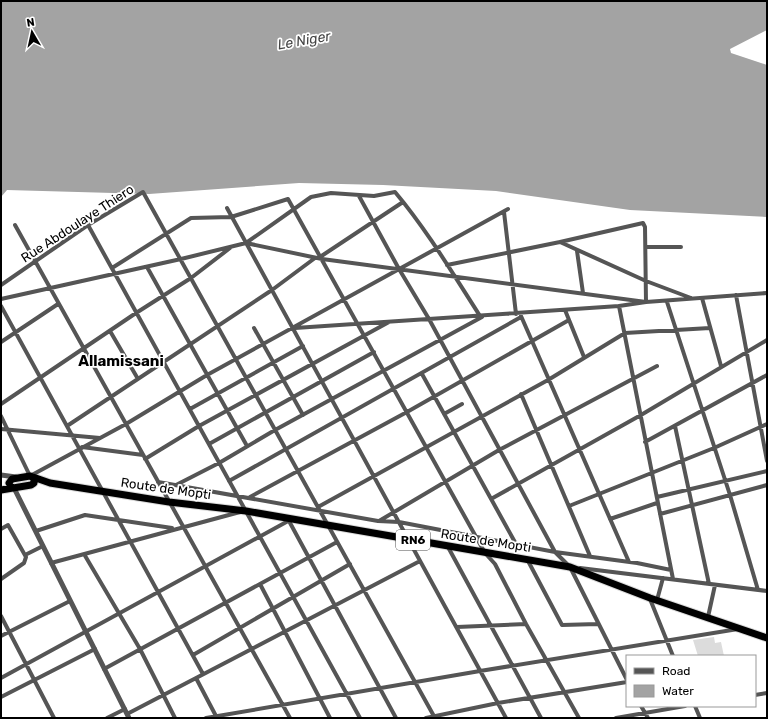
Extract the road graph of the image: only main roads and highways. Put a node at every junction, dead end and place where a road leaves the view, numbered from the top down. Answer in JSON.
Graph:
{"nodes":[{"id":1,"x":32,"y":476,"type":"junction"},
{"id":2,"x":50,"y":483,"type":"junction"},
{"id":3,"x":32,"y":484,"type":"junction"},
{"id":4,"x":12,"y":485,"type":"junction"},
{"id":5,"x":1,"y":489,"type":"edge"},
{"id":6,"x":767,"y":638,"type":"edge"}],
"edges":[{"from":1,"to":2,"type":"highway","name":"Route de Mopti","number":"RN6"},
{"from":1,"to":3,"type":"highway"},
{"from":1,"to":4,"type":"highway"},
{"from":2,"to":3,"type":"highway","name":"Route de Mopti","number":"RN6"},
{"from":2,"to":6,"type":"highway","name":"Route de Mopti","number":"RN6"},
{"from":3,"to":4,"type":"highway","name":"Route de Mopti"},
{"from":4,"to":5,"type":"highway"}]}
